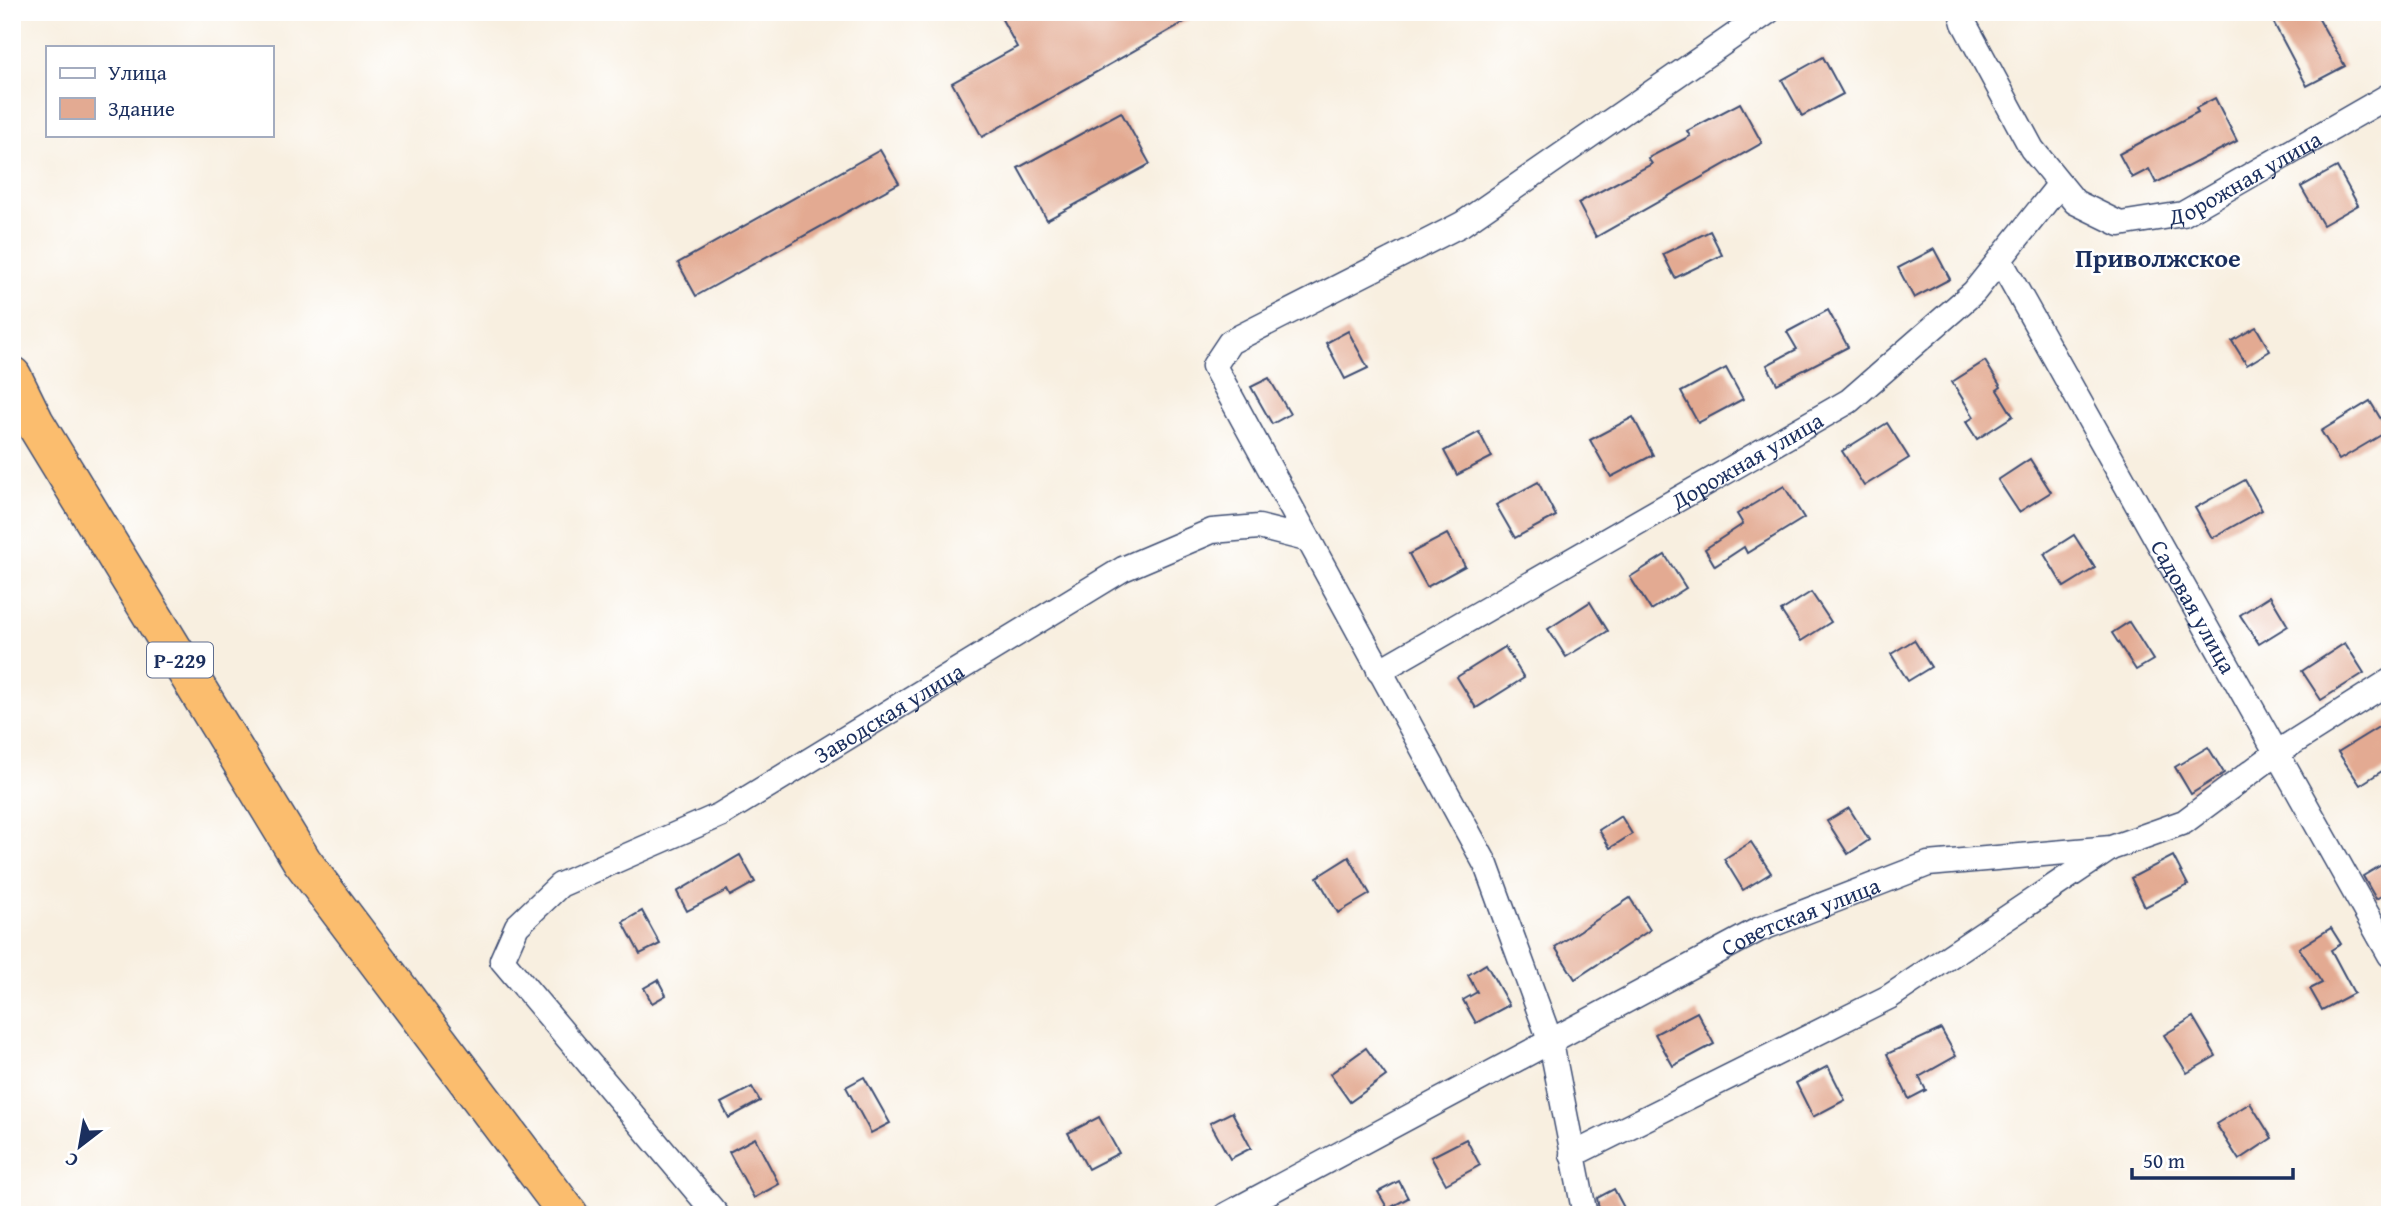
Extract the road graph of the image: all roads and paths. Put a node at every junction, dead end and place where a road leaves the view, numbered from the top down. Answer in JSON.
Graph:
{"nodes":[{"id":1,"x":1768,"y":12,"type":"edge"},
{"id":2,"x":1961,"y":12,"type":"edge"},
{"id":3,"x":2390,"y":95,"type":"edge"},
{"id":4,"x":2060,"y":184,"type":"junction"},
{"id":5,"x":2000,"y":260,"type":"junction"},
{"id":6,"x":12,"y":376,"type":"edge"},
{"id":7,"x":1306,"y":539,"type":"junction"},
{"id":8,"x":1379,"y":671,"type":"junction"},
{"id":9,"x":2390,"y":681,"type":"edge"},
{"id":10,"x":2278,"y":752,"type":"junction"},
{"id":11,"x":2111,"y":848,"type":"junction"},
{"id":12,"x":2390,"y":955,"type":"edge"},
{"id":13,"x":1551,"y":1043,"type":"junction"},
{"id":14,"x":1572,"y":1155,"type":"junction"},
{"id":15,"x":569,"y":1215,"type":"edge"},
{"id":16,"x":717,"y":1215,"type":"edge"},
{"id":17,"x":1226,"y":1215,"type":"edge"},
{"id":18,"x":1585,"y":1215,"type":"edge"}],
"edges":[{"from":1,"to":7,"type":"street"},
{"from":2,"to":4,"type":"street","name":"Дорожная улица"},
{"from":3,"to":4,"type":"street","name":"Дорожная улица"},
{"from":4,"to":5,"type":"street","name":"Дорожная улица"},
{"from":5,"to":8,"type":"street","name":"Дорожная улица"},
{"from":5,"to":10,"type":"street","name":"Садовая улица"},
{"from":6,"to":15,"type":"highway","number":"Р-229"},
{"from":7,"to":8,"type":"street"},
{"from":7,"to":16,"type":"street","name":"Заводская улица"},
{"from":8,"to":13,"type":"street"},
{"from":9,"to":10,"type":"street","name":"Советская улица"},
{"from":10,"to":11,"type":"street","name":"Советская улица"},
{"from":10,"to":12,"type":"street","name":"Садовая улица"},
{"from":11,"to":13,"type":"street","name":"Советская улица"},
{"from":11,"to":14,"type":"street"},
{"from":13,"to":14,"type":"street"},
{"from":13,"to":17,"type":"street","name":"Советская улица"},
{"from":14,"to":18,"type":"street"}]}
